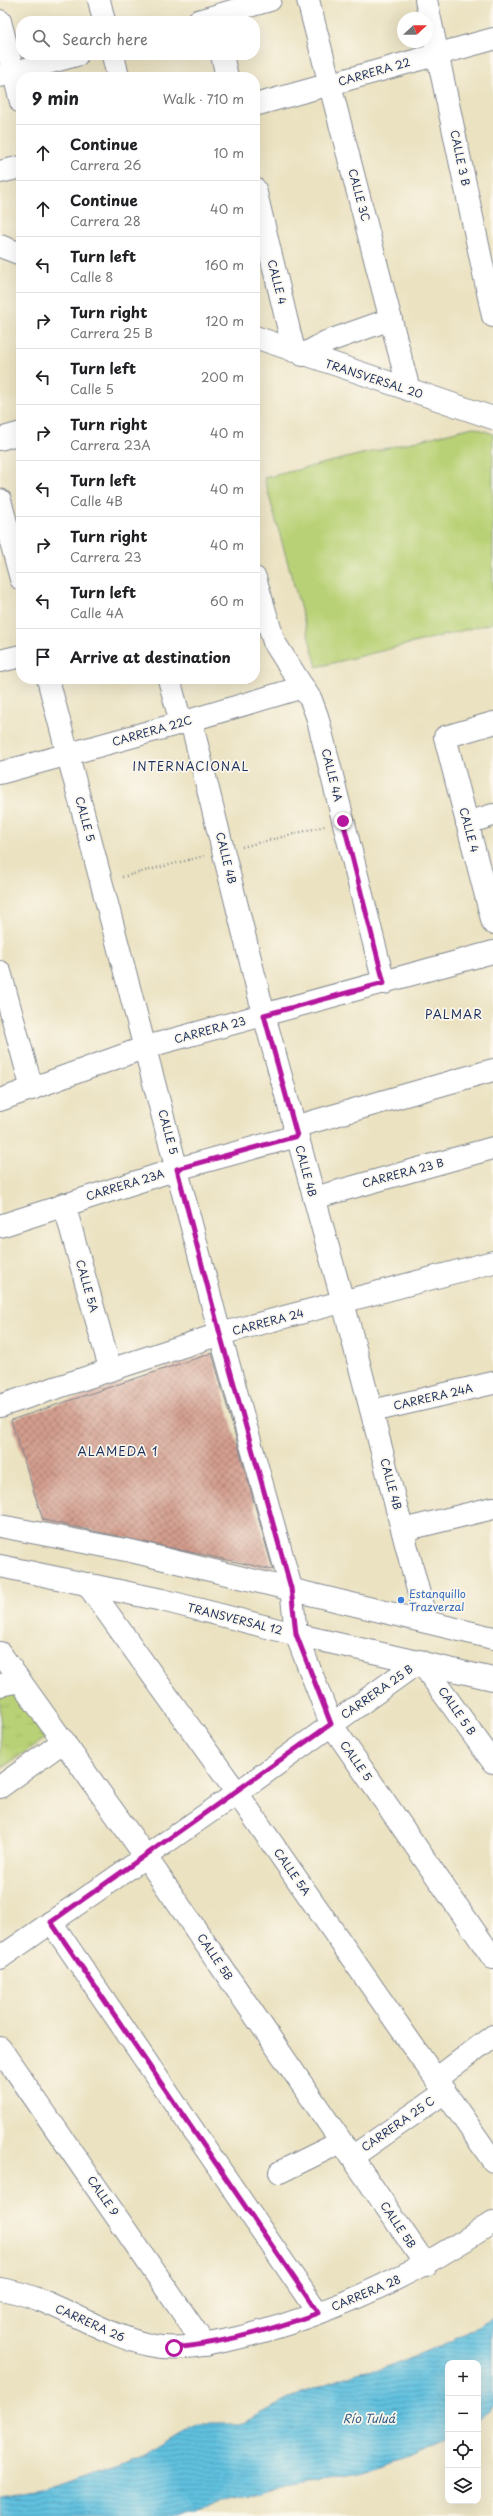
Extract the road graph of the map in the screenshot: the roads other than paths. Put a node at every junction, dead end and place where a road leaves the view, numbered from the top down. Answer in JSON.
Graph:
{"nodes":[{"id":1,"x":99,"y":0,"type":"edge"},
{"id":2,"x":270,"y":0,"type":"edge"},
{"id":3,"x":308,"y":0,"type":"edge"},
{"id":4,"x":426,"y":0,"type":"edge"},
{"id":5,"x":208,"y":15,"type":"edge"},
{"id":6,"x":103,"y":16,"type":"edge"},
{"id":7,"x":0,"y":21,"type":"edge"},
{"id":8,"x":493,"y":39,"type":"edge"},
{"id":9,"x":438,"y":54,"type":"junction"},
{"id":10,"x":60,"y":60,"type":"edge"},
{"id":11,"x":114,"y":60,"type":"edge"},
{"id":12,"x":223,"y":60,"type":"edge"},
{"id":13,"x":18,"y":72,"type":"edge"},
{"id":14,"x":117,"y":72,"type":"edge"},
{"id":15,"x":227,"y":72,"type":"edge"},
{"id":16,"x":7,"y":75,"type":"edge"},
{"id":17,"x":330,"y":84,"type":"junction"},
{"id":18,"x":16,"y":92,"type":"edge"},
{"id":19,"x":260,"y":103,"type":"edge"},
{"id":20,"x":16,"y":168,"type":"edge"},
{"id":21,"x":0,"y":172,"type":"edge"},
{"id":22,"x":260,"y":208,"type":"edge"},
{"id":23,"x":0,"y":246,"type":"edge"},
{"id":24,"x":486,"y":251,"type":"edge"},
{"id":25,"x":16,"y":252,"type":"edge"},
{"id":26,"x":493,"y":316,"type":"edge"},
{"id":27,"x":391,"y":319,"type":"junction"},
{"id":28,"x":260,"y":339,"type":"edge"},
{"id":29,"x":299,"y":353,"type":"junction"},
{"id":30,"x":409,"y":390,"type":"junction"},
{"id":31,"x":493,"y":418,"type":"edge"},
{"id":32,"x":16,"y":434,"type":"edge"},
{"id":33,"x":0,"y":439,"type":"edge"},
{"id":34,"x":0,"y":500,"type":"edge"},
{"id":35,"x":16,"y":555,"type":"edge"},
{"id":36,"x":260,"y":595,"type":"edge"},
{"id":37,"x":16,"y":657,"type":"edge"},
{"id":38,"x":0,"y":661,"type":"edge"},
{"id":39,"x":49,"y":684,"type":"edge"},
{"id":40,"x":171,"y":684,"type":"edge"},
{"id":41,"x":303,"y":686,"type":"junction"},
{"id":42,"x":186,"y":722,"type":"junction"},
{"id":43,"x":493,"y":723,"type":"edge"},
{"id":44,"x":68,"y":755,"type":"junction"},
{"id":45,"x":0,"y":773,"type":"edge"},
{"id":46,"x":493,"y":815,"type":"edge"},
{"id":47,"x":467,"y":823,"type":"junction"},
{"id":48,"x":493,"y":923,"type":"edge"},
{"id":49,"x":493,"y":952,"type":"edge"},
{"id":50,"x":0,"y":972,"type":"edge"},
{"id":51,"x":384,"y":983,"type":"junction"},
{"id":52,"x":264,"y":1015,"type":"junction"},
{"id":53,"x":146,"y":1047,"type":"junction"},
{"id":54,"x":493,"y":1070,"type":"edge"},
{"id":55,"x":32,"y":1088,"type":"junction"},
{"id":56,"x":0,"y":1100,"type":"edge"},
{"id":57,"x":296,"y":1132,"type":"junction"},
{"id":58,"x":493,"y":1148,"type":"edge"},
{"id":59,"x":177,"y":1169,"type":"junction"},
{"id":60,"x":314,"y":1198,"type":"junction"},
{"id":61,"x":64,"y":1204,"type":"junction"},
{"id":62,"x":0,"y":1226,"type":"edge"},
{"id":63,"x":493,"y":1262,"type":"edge"},
{"id":64,"x":344,"y":1302,"type":"junction"},
{"id":65,"x":220,"y":1334,"type":"junction"},
{"id":66,"x":110,"y":1368,"type":"junction"},
{"id":67,"x":493,"y":1383,"type":"edge"},
{"id":68,"x":0,"y":1406,"type":"edge"},
{"id":69,"x":372,"y":1411,"type":"junction"},
{"id":70,"x":493,"y":1508,"type":"edge"},
{"id":71,"x":0,"y":1526,"type":"edge"},
{"id":72,"x":403,"y":1530,"type":"junction"},
{"id":73,"x":0,"y":1566,"type":"edge"},
{"id":74,"x":87,"y":1584,"type":"junction"},
{"id":75,"x":291,"y":1588,"type":"junction"},
{"id":76,"x":426,"y":1621,"type":"junction"},
{"id":77,"x":296,"y":1634,"type":"junction"},
{"id":78,"x":493,"y":1638,"type":"edge"},
{"id":79,"x":0,"y":1653,"type":"edge"},
{"id":80,"x":420,"y":1660,"type":"junction"},
{"id":81,"x":493,"y":1678,"type":"edge"},
{"id":82,"x":10,"y":1683,"type":"edge"},
{"id":83,"x":331,"y":1724,"type":"junction"},
{"id":84,"x":64,"y":1741,"type":"junction"},
{"id":85,"x":493,"y":1762,"type":"edge"},
{"id":86,"x":0,"y":1787,"type":"edge"},
{"id":87,"x":237,"y":1793,"type":"junction"},
{"id":88,"x":146,"y":1857,"type":"junction"},
{"id":89,"x":51,"y":1922,"type":"junction"},
{"id":90,"x":0,"y":1958,"type":"edge"},
{"id":91,"x":493,"y":1958,"type":"edge"},
{"id":92,"x":493,"y":2036,"type":"edge"},
{"id":93,"x":1,"y":2052,"type":"edge"},
{"id":94,"x":440,"y":2085,"type":"junction"},
{"id":95,"x":347,"y":2149,"type":"junction"},
{"id":96,"x":493,"y":2161,"type":"edge"},
{"id":97,"x":280,"y":2172,"type":"dead end"},
{"id":98,"x":493,"y":2222,"type":"edge"},
{"id":99,"x":426,"y":2265,"type":"junction"},
{"id":100,"x":0,"y":2289,"type":"edge"},
{"id":101,"x":318,"y":2313,"type":"junction"},
{"id":102,"x":205,"y":2345,"type":"junction"}],
"edges":[{"from":1,"to":6,"type":"street"},
{"from":2,"to":5,"type":"street"},
{"from":3,"to":17,"type":"street","name":"CALLE 3C"},
{"from":4,"to":9,"type":"street","name":"CALLE 3 B"},
{"from":7,"to":16,"type":"street"},
{"from":8,"to":9,"type":"street","name":"CARRERA 22"},
{"from":9,"to":17,"type":"street","name":"CARRERA 22"},
{"from":9,"to":24,"type":"street","name":"CALLE 3 B"},
{"from":10,"to":13,"type":"street"},
{"from":11,"to":14,"type":"street"},
{"from":12,"to":15,"type":"street"},
{"from":16,"to":18,"type":"street"},
{"from":17,"to":19,"type":"street","name":"CARRERA 22"},
{"from":17,"to":27,"type":"street","name":"CALLE 3C"},
{"from":20,"to":21,"type":"street"},
{"from":22,"to":29,"type":"street","name":"CALLE 4"},
{"from":23,"to":25,"type":"street"},
{"from":24,"to":26,"type":"street","name":"CALLE 3 B"},
{"from":27,"to":29,"type":"street"},
{"from":27,"to":30,"type":"street","name":"CALLE 3C"},
{"from":28,"to":29,"type":"street","name":"TRANSVERSAL 20"},
{"from":29,"to":30,"type":"street","name":"TRANSVERSAL 20"},
{"from":30,"to":31,"type":"street","name":"TRANSVERSAL 20"},
{"from":32,"to":33,"type":"street"},
{"from":34,"to":35,"type":"street"},
{"from":36,"to":41,"type":"street","name":"CALLE 4A"},
{"from":37,"to":38,"type":"street"},
{"from":39,"to":44,"type":"street","name":"CALLE 5"},
{"from":40,"to":42,"type":"street","name":"CALLE 4B"},
{"from":41,"to":42,"type":"street","name":"CARRERA 22C"},
{"from":41,"to":51,"type":"street","name":"CALLE 4A"},
{"from":42,"to":44,"type":"street","name":"CARRERA 22C"},
{"from":42,"to":52,"type":"street","name":"CALLE 4B"},
{"from":43,"to":47,"type":"street","name":"CALLE 4"},
{"from":44,"to":45,"type":"street","name":"CARRERA 22C"},
{"from":44,"to":53,"type":"street","name":"CALLE 5"},
{"from":46,"to":47,"type":"street"},
{"from":47,"to":48,"type":"street","name":"CALLE 4"},
{"from":49,"to":51,"type":"street","name":"CARRERA 23"},
{"from":50,"to":55,"type":"street"},
{"from":51,"to":52,"type":"street","name":"CARRERA 23"},
{"from":52,"to":53,"type":"street","name":"CARRERA 23"},
{"from":52,"to":57,"type":"street","name":"CALLE 4B"},
{"from":53,"to":55,"type":"street","name":"CARRERA 23"},
{"from":53,"to":59,"type":"street","name":"CALLE 5"},
{"from":54,"to":57,"type":"street","name":"CARRERA 23A"},
{"from":55,"to":56,"type":"street","name":"CARRERA 23"},
{"from":57,"to":59,"type":"street","name":"CARRERA 23A"},
{"from":57,"to":60,"type":"street","name":"CALLE 4B"},
{"from":58,"to":60,"type":"street","name":"CARRERA 23 B"},
{"from":59,"to":61,"type":"street","name":"CARRERA 23A"},
{"from":59,"to":65,"type":"street","name":"CALLE 5"},
{"from":60,"to":64,"type":"street","name":"CALLE 4B"},
{"from":61,"to":62,"type":"street","name":"CARRERA 23A"},
{"from":61,"to":66,"type":"street","name":"CALLE 5A"},
{"from":63,"to":64,"type":"street","name":"CARRERA 24"},
{"from":64,"to":65,"type":"street","name":"CARRERA 24"},
{"from":64,"to":69,"type":"street","name":"CALLE 4B"},
{"from":65,"to":66,"type":"street","name":"CARRERA 24"},
{"from":65,"to":75,"type":"street","name":"CALLE 5"},
{"from":66,"to":68,"type":"street","name":"CARRERA 24"},
{"from":67,"to":69,"type":"street","name":"CARRERA 24A"},
{"from":69,"to":72,"type":"street","name":"CALLE 4B"},
{"from":70,"to":72,"type":"street"},
{"from":71,"to":75,"type":"street"},
{"from":72,"to":76,"type":"street","name":"CALLE 4B"},
{"from":73,"to":74,"type":"street","name":"TRANSVERSAL 12"},
{"from":74,"to":77,"type":"street","name":"TRANSVERSAL 12"},
{"from":74,"to":87,"type":"street","name":"CALLE 5A"},
{"from":75,"to":76,"type":"street"},
{"from":75,"to":77,"type":"street","name":"CALLE 5"},
{"from":76,"to":78,"type":"street"},
{"from":77,"to":80,"type":"street","name":"TRANSVERSAL 12"},
{"from":77,"to":83,"type":"street","name":"CALLE 5"},
{"from":79,"to":82,"type":"street","name":"CALLE 5B"},
{"from":80,"to":81,"type":"street","name":"TRANSVERSAL 12"},
{"from":80,"to":83,"type":"street","name":"CARRERA 25 B"},
{"from":80,"to":85,"type":"street","name":"CALLE 5 B"},
{"from":82,"to":84,"type":"street","name":"CALLE 5B"},
{"from":83,"to":87,"type":"street","name":"CARRERA 25 B"},
{"from":83,"to":91,"type":"street","name":"CALLE 5"},
{"from":84,"to":86,"type":"street"},
{"from":84,"to":88,"type":"street","name":"CALLE 5B"},
{"from":87,"to":88,"type":"street","name":"CARRERA 25 B"},
{"from":87,"to":94,"type":"street","name":"CALLE 5A"},
{"from":88,"to":89,"type":"street","name":"CARRERA 25 B"},
{"from":88,"to":95,"type":"street","name":"CALLE 5B"},
{"from":89,"to":90,"type":"street","name":"CARRERA 25 B"},
{"from":89,"to":101,"type":"street"},
{"from":92,"to":94,"type":"street","name":"CARRERA 25 C"},
{"from":93,"to":102,"type":"street","name":"CALLE 9"},
{"from":94,"to":95,"type":"street","name":"CARRERA 25 C"},
{"from":94,"to":96,"type":"street","name":"CALLE 5A"},
{"from":95,"to":97,"type":"street","name":"CARRERA 25 C"},
{"from":95,"to":99,"type":"street","name":"CALLE 5B"},
{"from":98,"to":99,"type":"street","name":"CARRERA 28"},
{"from":99,"to":101,"type":"street","name":"CARRERA 28"},
{"from":100,"to":102,"type":"street","name":"CARRERA 26"},
{"from":101,"to":102,"type":"street","name":"CARRERA 28"}]}
